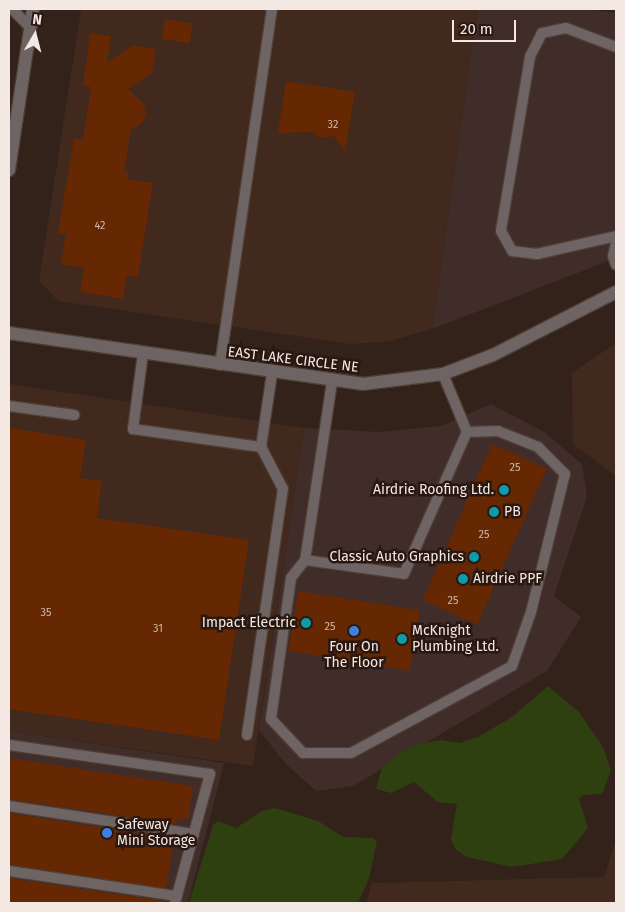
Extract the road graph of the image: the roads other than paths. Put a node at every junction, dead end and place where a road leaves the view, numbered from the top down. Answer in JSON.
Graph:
{"nodes":[{"id":1,"x":12,"y":9,"type":"edge"},
{"id":2,"x":34,"y":9,"type":"edge"},
{"id":3,"x":272,"y":9,"type":"edge"},
{"id":4,"x":31,"y":28,"type":"junction"},
{"id":5,"x":616,"y":47,"type":"edge"},
{"id":6,"x":12,"y":124,"type":"edge"},
{"id":7,"x":9,"y":170,"type":"edge"},
{"id":8,"x":616,"y":236,"type":"edge"},
{"id":9,"x":616,"y":242,"type":"edge"},
{"id":10,"x":616,"y":265,"type":"edge"},
{"id":11,"x":616,"y":292,"type":"edge"},
{"id":12,"x":9,"y":333,"type":"edge"},
{"id":13,"x":143,"y":353,"type":"junction"},
{"id":14,"x":220,"y":365,"type":"junction"},
{"id":15,"x":272,"y":373,"type":"junction"},
{"id":16,"x":443,"y":374,"type":"junction"},
{"id":17,"x":332,"y":382,"type":"junction"},
{"id":18,"x":9,"y":406,"type":"edge"},
{"id":19,"x":74,"y":415,"type":"dead end"},
{"id":20,"x":466,"y":432,"type":"junction"},
{"id":21,"x":262,"y":447,"type":"junction"},
{"id":22,"x":305,"y":560,"type":"junction"},
{"id":23,"x":247,"y":735,"type":"dead end"},
{"id":24,"x":9,"y":745,"type":"edge"},
{"id":25,"x":9,"y":806,"type":"edge"},
{"id":26,"x":194,"y":834,"type":"junction"},
{"id":27,"x":9,"y":870,"type":"edge"},
{"id":28,"x":176,"y":900,"type":"edge"}],
"edges":[{"from":1,"to":4,"type":"lane"},
{"from":2,"to":4,"type":"street"},
{"from":3,"to":14,"type":"lane"},
{"from":4,"to":6,"type":"street"},
{"from":5,"to":8,"type":"lane"},
{"from":6,"to":7,"type":"street"},
{"from":9,"to":10,"type":"lane"},
{"from":11,"to":16,"type":"street","name":"EAST LAKE CIRCLE NE"},
{"from":12,"to":13,"type":"street","name":"EAST LAKE CIRCLE NE"},
{"from":13,"to":14,"type":"street","name":"EAST LAKE CIRCLE NE"},
{"from":13,"to":21,"type":"lane"},
{"from":14,"to":15,"type":"street","name":"EAST LAKE CIRCLE NE"},
{"from":15,"to":17,"type":"street","name":"EAST LAKE CIRCLE NE"},
{"from":15,"to":21,"type":"lane"},
{"from":16,"to":17,"type":"street","name":"EAST LAKE CIRCLE NE"},
{"from":16,"to":20,"type":"lane"},
{"from":17,"to":22,"type":"lane"},
{"from":18,"to":19,"type":"lane"},
{"from":20,"to":22,"type":"lane"},
{"from":20,"to":22,"type":"lane"},
{"from":21,"to":23,"type":"lane"},
{"from":24,"to":26,"type":"lane"},
{"from":25,"to":26,"type":"lane"},
{"from":26,"to":28,"type":"lane"},
{"from":27,"to":28,"type":"lane"}]}
